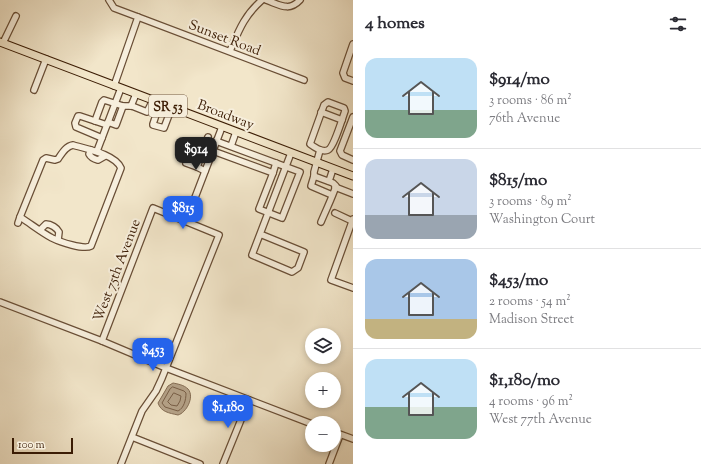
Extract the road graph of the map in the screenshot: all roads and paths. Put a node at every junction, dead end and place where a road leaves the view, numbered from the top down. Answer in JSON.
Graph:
{"nodes":[{"id":1,"x":109,"y":0,"type":"edge"},
{"id":2,"x":262,"y":0,"type":"edge"},
{"id":3,"x":266,"y":0,"type":"edge"},
{"id":4,"x":300,"y":0,"type":"edge"},
{"id":5,"x":16,"y":16,"type":"dead end"},
{"id":6,"x":138,"y":17,"type":"junction"},
{"id":7,"x":2,"y":43,"type":"edge"},
{"id":8,"x":353,"y":46,"type":"edge"},
{"id":9,"x":230,"y":51,"type":"junction"},
{"id":10,"x":46,"y":59,"type":"junction"},
{"id":11,"x":304,"y":80,"type":"dead end"},
{"id":12,"x":353,"y":81,"type":"edge"},
{"id":13,"x":118,"y":87,"type":"junction"},
{"id":14,"x":34,"y":90,"type":"dead end"},
{"id":15,"x":136,"y":94,"type":"junction"},
{"id":16,"x":157,"y":102,"type":"junction"},
{"id":17,"x":115,"y":104,"type":"junction"},
{"id":18,"x":123,"y":106,"type":"junction"},
{"id":19,"x":131,"y":106,"type":"junction"},
{"id":20,"x":172,"y":107,"type":"junction"},
{"id":21,"x":321,"y":112,"type":"junction"},
{"id":22,"x":110,"y":116,"type":"junction"},
{"id":23,"x":353,"y":117,"type":"edge"},
{"id":24,"x":118,"y":119,"type":"junction"},
{"id":25,"x":342,"y":120,"type":"junction"},
{"id":26,"x":94,"y":121,"type":"junction"},
{"id":27,"x":108,"y":124,"type":"junction"},
{"id":28,"x":222,"y":126,"type":"junction"},
{"id":29,"x":236,"y":132,"type":"junction"},
{"id":30,"x":208,"y":137,"type":"dead end"},
{"id":31,"x":102,"y":138,"type":"junction"},
{"id":32,"x":216,"y":141,"type":"junction"},
{"id":33,"x":205,"y":146,"type":"junction"},
{"id":34,"x":231,"y":146,"type":"junction"},
{"id":35,"x":91,"y":150,"type":"junction"},
{"id":36,"x":213,"y":150,"type":"junction"},
{"id":37,"x":320,"y":150,"type":"junction"},
{"id":38,"x":97,"y":151,"type":"junction"},
{"id":39,"x":291,"y":153,"type":"junction"},
{"id":40,"x":105,"y":156,"type":"junction"},
{"id":41,"x":353,"y":160,"type":"edge"},
{"id":42,"x":316,"y":162,"type":"junction"},
{"id":43,"x":276,"y":163,"type":"junction"},
{"id":44,"x":186,"y":164,"type":"dead end"},
{"id":45,"x":285,"y":166,"type":"junction"},
{"id":46,"x":196,"y":168,"type":"junction"},
{"id":47,"x":333,"y":169,"type":"junction"},
{"id":48,"x":205,"y":171,"type":"junction"},
{"id":49,"x":273,"y":173,"type":"junction"},
{"id":50,"x":314,"y":176,"type":"junction"},
{"id":51,"x":353,"y":176,"type":"edge"},
{"id":52,"x":329,"y":182,"type":"junction"},
{"id":53,"x":335,"y":187,"type":"junction"},
{"id":54,"x":353,"y":194,"type":"edge"},
{"id":55,"x":332,"y":195,"type":"junction"},
{"id":56,"x":268,"y":212,"type":"junction"},
{"id":57,"x":334,"y":214,"type":"dead end"},
{"id":58,"x":20,"y":217,"type":"junction"},
{"id":59,"x":353,"y":220,"type":"edge"},
{"id":60,"x":186,"y":221,"type":"junction"},
{"id":61,"x":321,"y":222,"type":"dead end"},
{"id":62,"x":18,"y":223,"type":"dead end"},
{"id":63,"x":40,"y":230,"type":"junction"},
{"id":64,"x":350,"y":233,"type":"edge"},
{"id":65,"x":260,"y":234,"type":"junction"},
{"id":66,"x":58,"y":240,"type":"junction"},
{"id":67,"x":353,"y":288,"type":"edge"},
{"id":68,"x":0,"y":302,"type":"edge"},
{"id":69,"x":102,"y":341,"type":"junction"},
{"id":70,"x":166,"y":368,"type":"junction"},
{"id":71,"x":249,"y":400,"type":"junction"},
{"id":72,"x":305,"y":421,"type":"edge"},
{"id":73,"x":341,"y":435,"type":"edge"},
{"id":74,"x":132,"y":437,"type":"junction"},
{"id":75,"x":353,"y":439,"type":"edge"},
{"id":76,"x":334,"y":452,"type":"edge"},
{"id":77,"x":121,"y":464,"type":"edge"},
{"id":78,"x":200,"y":464,"type":"edge"},
{"id":79,"x":223,"y":464,"type":"edge"},
{"id":80,"x":329,"y":464,"type":"edge"}],
"edges":[{"from":1,"to":6,"type":"street","name":"Sunset Road"},
{"from":2,"to":9,"type":"street"},
{"from":3,"to":4,"type":"street"},
{"from":5,"to":7,"type":"street"},
{"from":6,"to":9,"type":"street","name":"Sunset Road"},
{"from":6,"to":13,"type":"street"},
{"from":7,"to":10,"type":"main road","name":"Broadway","number":"SR 53"},
{"from":8,"to":12,"type":"street"},
{"from":9,"to":11,"type":"street","name":"Sunset Road"},
{"from":10,"to":13,"type":"main road","name":"Broadway","number":"SR 53"},
{"from":10,"to":14,"type":"street"},
{"from":13,"to":15,"type":"main road","name":"Broadway","number":"SR 53"},
{"from":13,"to":17,"type":"street"},
{"from":15,"to":16,"type":"main road","name":"Broadway","number":"SR 53"},
{"from":15,"to":19,"type":"street"},
{"from":16,"to":19,"type":"street"},
{"from":16,"to":20,"type":"main road","name":"Broadway","number":"SR 53"},
{"from":16,"to":20,"type":"street"},
{"from":17,"to":18,"type":"street"},
{"from":17,"to":22,"type":"street"},
{"from":17,"to":26,"type":"street"},
{"from":18,"to":19,"type":"street"},
{"from":18,"to":24,"type":"street"},
{"from":20,"to":28,"type":"main road","name":"Broadway","number":"SR 53"},
{"from":21,"to":25,"type":"street"},
{"from":21,"to":25,"type":"street"},
{"from":21,"to":37,"type":"street"},
{"from":22,"to":24,"type":"street"},
{"from":22,"to":27,"type":"street"},
{"from":23,"to":41,"type":"street"},
{"from":24,"to":27,"type":"street"},
{"from":25,"to":37,"type":"street"},
{"from":26,"to":27,"type":"street"},
{"from":26,"to":31,"type":"street"},
{"from":27,"to":31,"type":"street"},
{"from":28,"to":29,"type":"main road","name":"Broadway","number":"SR 53"},
{"from":28,"to":32,"type":"street"},
{"from":29,"to":34,"type":"street"},
{"from":29,"to":39,"type":"main road","name":"Broadway","number":"SR 53"},
{"from":30,"to":33,"type":"street"},
{"from":31,"to":38,"type":"street"},
{"from":32,"to":34,"type":"street"},
{"from":32,"to":36,"type":"street"},
{"from":33,"to":36,"type":"street"},
{"from":33,"to":46,"type":"street"},
{"from":34,"to":43,"type":"street"},
{"from":35,"to":38,"type":"street"},
{"from":35,"to":40,"type":"street"},
{"from":35,"to":58,"type":"street"},
{"from":36,"to":48,"type":"street"},
{"from":36,"to":49,"type":"street"},
{"from":37,"to":42,"type":"street"},
{"from":38,"to":40,"type":"street"},
{"from":39,"to":42,"type":"main road","name":"Broadway","number":"SR 53"},
{"from":39,"to":45,"type":"street"},
{"from":40,"to":66,"type":"street"},
{"from":42,"to":47,"type":"main road","name":"Broadway","number":"SR 53"},
{"from":42,"to":50,"type":"street"},
{"from":43,"to":45,"type":"street"},
{"from":43,"to":49,"type":"street"},
{"from":44,"to":46,"type":"street"},
{"from":45,"to":56,"type":"street"},
{"from":45,"to":56,"type":"street"},
{"from":46,"to":48,"type":"street"},
{"from":47,"to":51,"type":"main road","name":"Broadway","number":"SR 53"},
{"from":47,"to":52,"type":"street"},
{"from":48,"to":60,"type":"street"},
{"from":49,"to":56,"type":"street"},
{"from":50,"to":52,"type":"street"},
{"from":50,"to":55,"type":"street"},
{"from":52,"to":53,"type":"street"},
{"from":53,"to":54,"type":"street"},
{"from":53,"to":55,"type":"street"},
{"from":55,"to":61,"type":"street"},
{"from":56,"to":65,"type":"street"},
{"from":57,"to":59,"type":"street"},
{"from":58,"to":62,"type":"street"},
{"from":58,"to":63,"type":"street"},
{"from":59,"to":64,"type":"street"},
{"from":60,"to":69,"type":"street","name":"West 75th Avenue"},
{"from":60,"to":70,"type":"street"},
{"from":63,"to":66,"type":"street"},
{"from":63,"to":66,"type":"street"},
{"from":64,"to":67,"type":"street"},
{"from":65,"to":65,"type":"street"},
{"from":68,"to":69,"type":"street"},
{"from":69,"to":70,"type":"street"},
{"from":70,"to":71,"type":"street"},
{"from":70,"to":74,"type":"street"},
{"from":71,"to":72,"type":"street"},
{"from":71,"to":79,"type":"street"},
{"from":73,"to":75,"type":"street"},
{"from":74,"to":77,"type":"street"},
{"from":74,"to":78,"type":"street"},
{"from":76,"to":80,"type":"street"}]}
